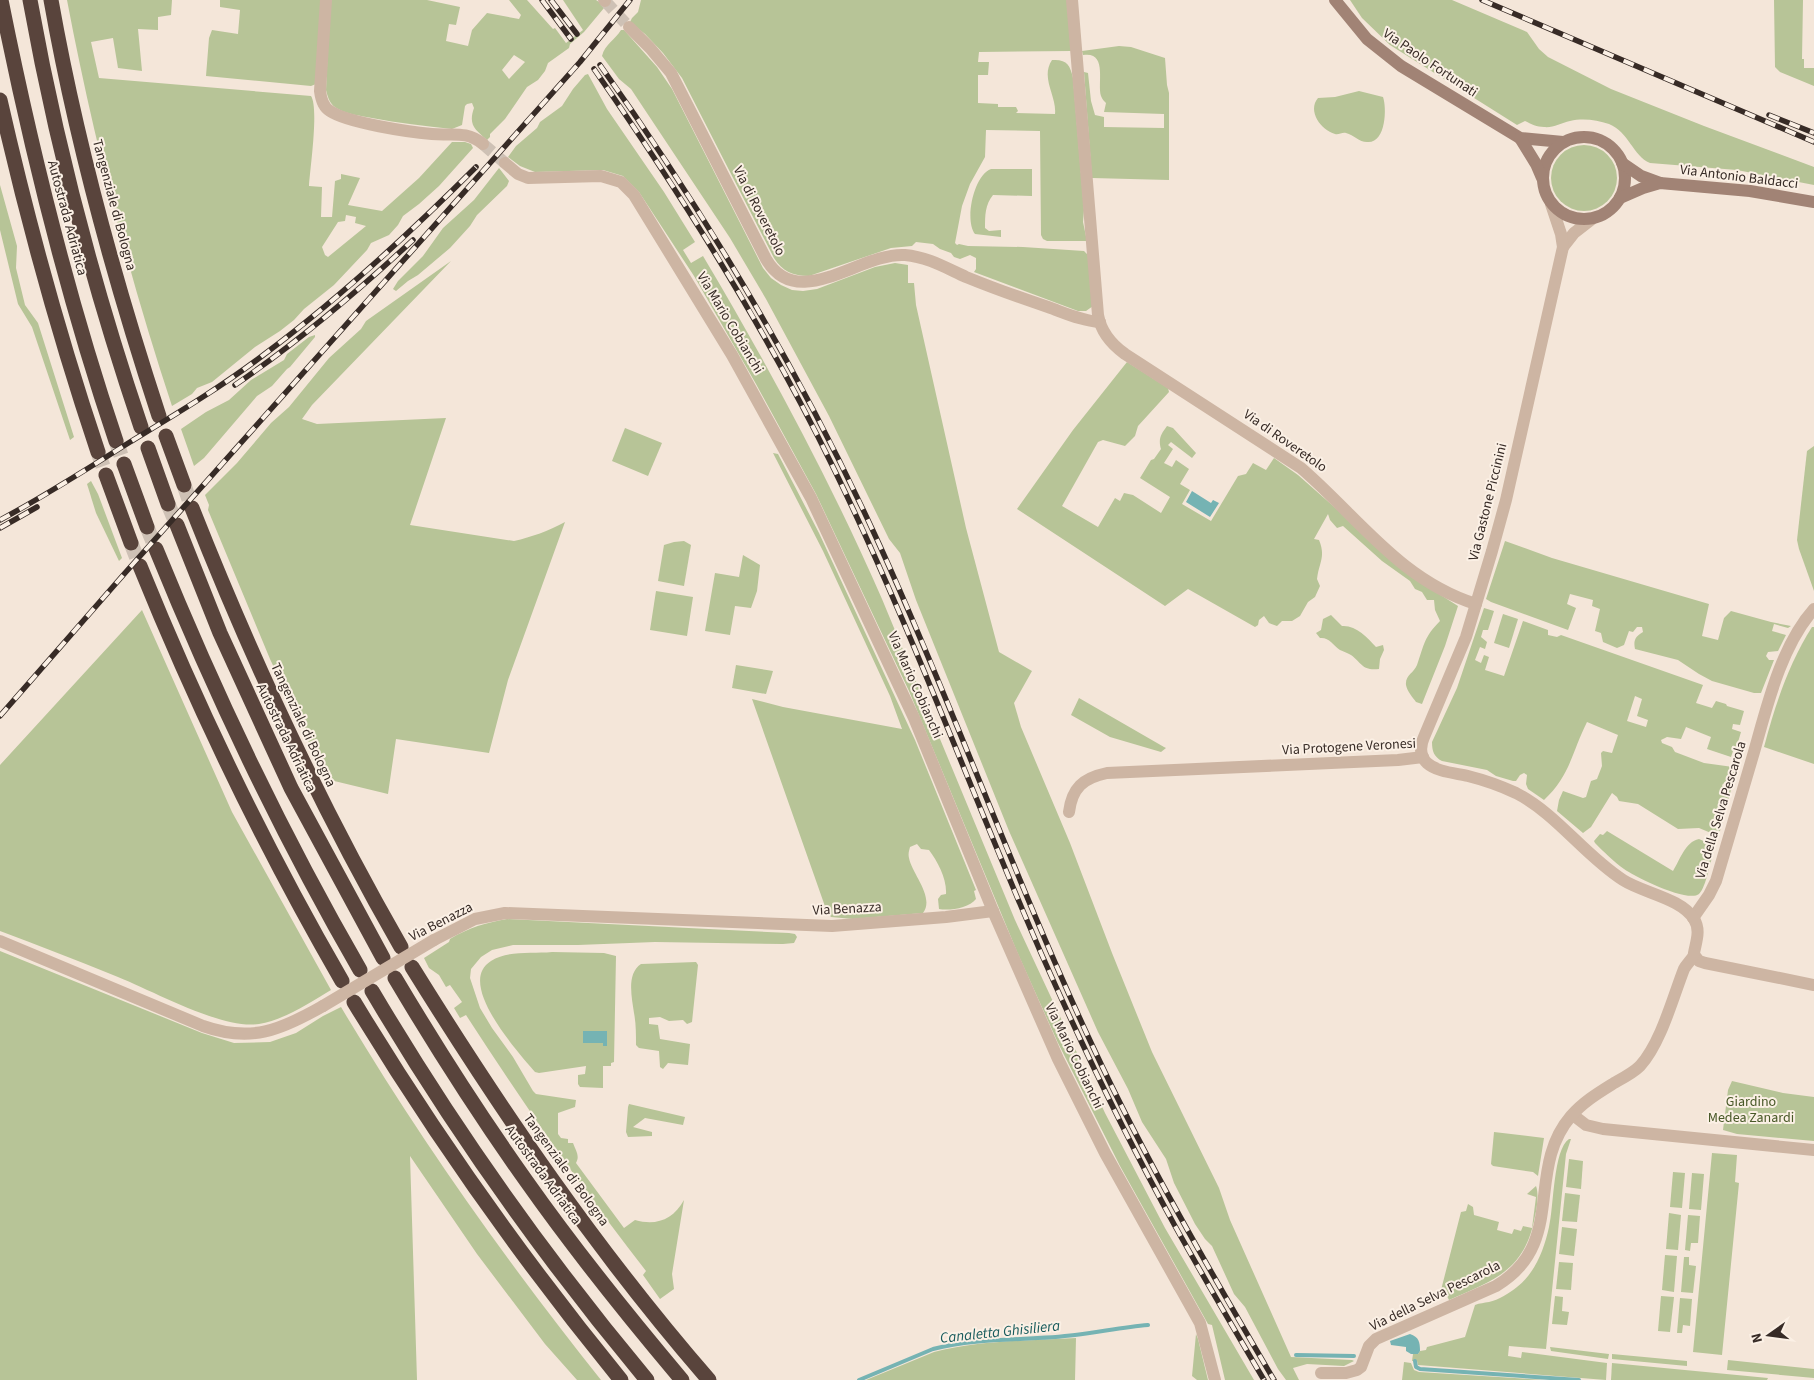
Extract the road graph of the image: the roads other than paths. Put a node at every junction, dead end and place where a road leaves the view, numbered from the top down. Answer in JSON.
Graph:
{"nodes":[{"id":1,"x":1,"y":0,"type":"edge"},
{"id":2,"x":30,"y":0,"type":"edge"},
{"id":3,"x":51,"y":0,"type":"edge"},
{"id":4,"x":326,"y":0,"type":"edge"},
{"id":5,"x":1072,"y":0,"type":"edge"},
{"id":6,"x":1335,"y":0,"type":"edge"},
{"id":7,"x":629,"y":27,"type":"tunnel mouth"},
{"id":8,"x":0,"y":100,"type":"edge"},
{"id":9,"x":1520,"y":138,"type":"junction"},
{"id":10,"x":1563,"y":142,"type":"junction"},
{"id":11,"x":483,"y":144,"type":"tunnel mouth"},
{"id":12,"x":505,"y":163,"type":"tunnel mouth"},
{"id":13,"x":1622,"y":163,"type":"junction"},
{"id":14,"x":1542,"y":178,"type":"junction"},
{"id":15,"x":1660,"y":183,"type":"junction"},
{"id":16,"x":1620,"y":198,"type":"junction"},
{"id":17,"x":1814,"y":202,"type":"edge"},
{"id":18,"x":1551,"y":204,"type":"junction"},
{"id":19,"x":1592,"y":219,"type":"junction"},
{"id":20,"x":1563,"y":247,"type":"junction"},
{"id":21,"x":1100,"y":322,"type":"junction"},
{"id":22,"x":159,"y":416,"type":"dead end"},
{"id":23,"x":141,"y":427,"type":"dead end"},
{"id":24,"x":166,"y":436,"type":"dead end"},
{"id":25,"x":116,"y":441,"type":"tunnel mouth"},
{"id":26,"x":148,"y":448,"type":"dead end"},
{"id":27,"x":98,"y":452,"type":"tunnel mouth"},
{"id":28,"x":124,"y":464,"type":"tunnel mouth"},
{"id":29,"x":106,"y":475,"type":"tunnel mouth"},
{"id":30,"x":184,"y":486,"type":"tunnel mouth"},
{"id":31,"x":168,"y":504,"type":"tunnel mouth"},
{"id":32,"x":192,"y":508,"type":"tunnel mouth"},
{"id":33,"x":177,"y":525,"type":"tunnel mouth"},
{"id":34,"x":147,"y":527,"type":"tunnel mouth"},
{"id":35,"x":131,"y":543,"type":"tunnel mouth"},
{"id":36,"x":156,"y":549,"type":"tunnel mouth"},
{"id":37,"x":140,"y":566,"type":"tunnel mouth"},
{"id":38,"x":1476,"y":604,"type":"junction"},
{"id":39,"x":1814,"y":609,"type":"edge"},
{"id":40,"x":1423,"y":757,"type":"junction"},
{"id":41,"x":1069,"y":812,"type":"dead end"},
{"id":42,"x":993,"y":911,"type":"junction"},
{"id":43,"x":1694,"y":918,"type":"junction"},
{"id":44,"x":0,"y":941,"type":"edge"},
{"id":45,"x":401,"y":947,"type":"dead end"},
{"id":46,"x":1695,"y":956,"type":"junction"},
{"id":47,"x":383,"y":958,"type":"dead end"},
{"id":48,"x":412,"y":967,"type":"dead end"},
{"id":49,"x":360,"y":970,"type":"dead end"},
{"id":50,"x":394,"y":978,"type":"dead end"},
{"id":51,"x":342,"y":981,"type":"dead end"},
{"id":52,"x":1814,"y":985,"type":"edge"},
{"id":53,"x":372,"y":991,"type":"dead end"},
{"id":54,"x":354,"y":1002,"type":"dead end"},
{"id":55,"x":1573,"y":1115,"type":"junction"},
{"id":56,"x":1814,"y":1150,"type":"edge"},
{"id":57,"x":1321,"y":1373,"type":"dead end"},
{"id":58,"x":621,"y":1380,"type":"edge"},
{"id":59,"x":648,"y":1380,"type":"edge"},
{"id":60,"x":682,"y":1380,"type":"edge"},
{"id":61,"x":709,"y":1380,"type":"edge"},
{"id":62,"x":1215,"y":1380,"type":"edge"}],
"edges":[{"from":1,"to":25,"type":"highway","name":"Autostrada Adriatica"},
{"from":2,"to":23,"type":"highway","name":"Autostrada Adriatica"},
{"from":3,"to":22,"type":"highway","name":"Tangenziale di Bologna"},
{"from":4,"to":11,"type":"street"},
{"from":5,"to":21,"type":"street","name":"Via di Roveretolo"},
{"from":6,"to":9,"type":"street","name":"Via Paolo Fortunati"},
{"from":7,"to":21,"type":"street","name":"Via di Roveretolo"},
{"from":8,"to":27,"type":"highway"},
{"from":9,"to":10,"type":"street","name":"Via Paolo Fortunati"},
{"from":9,"to":14,"type":"street","name":"Via Paolo Fortunati"},
{"from":10,"to":13,"type":"street"},
{"from":10,"to":14,"type":"street"},
{"from":12,"to":42,"type":"street","name":"Via Mario Cobianchi"},
{"from":13,"to":15,"type":"street","name":"Via Antonio Baldacci"},
{"from":13,"to":16,"type":"street"},
{"from":14,"to":18,"type":"street"},
{"from":15,"to":16,"type":"street","name":"Via Antonio Baldacci"},
{"from":15,"to":17,"type":"street","name":"Via Antonio Baldacci"},
{"from":16,"to":19,"type":"street"},
{"from":18,"to":19,"type":"street"},
{"from":18,"to":20,"type":"street","name":"Via Gastone Piccinini"},
{"from":19,"to":20,"type":"street","name":"Via Gastone Piccinini"},
{"from":20,"to":38,"type":"street","name":"Via Gastone Piccinini"},
{"from":21,"to":38,"type":"street","name":"Via di Roveretolo"},
{"from":24,"to":30,"type":"highway"},
{"from":26,"to":31,"type":"highway"},
{"from":28,"to":34,"type":"highway"},
{"from":29,"to":35,"type":"highway"},
{"from":32,"to":45,"type":"highway","name":"Tangenziale di Bologna"},
{"from":33,"to":47,"type":"highway","name":"Autostrada Adriatica"},
{"from":36,"to":49,"type":"highway"},
{"from":37,"to":51,"type":"highway"},
{"from":38,"to":40,"type":"street","name":"Via Gastone Piccinini"},
{"from":39,"to":43,"type":"street","name":"Via della Selva Pescarola"},
{"from":40,"to":41,"type":"street","name":"Via Protogene Veronesi"},
{"from":40,"to":43,"type":"street","name":"Via Protogene Veronesi"},
{"from":42,"to":44,"type":"street","name":"Via Benazza","bridge":true},
{"from":42,"to":62,"type":"street","name":"Via Mario Cobianchi"},
{"from":43,"to":46,"type":"street","name":"Via della Selva Pescarola"},
{"from":46,"to":52,"type":"street"},
{"from":46,"to":55,"type":"street","name":"Via della Selva Pescarola"},
{"from":48,"to":61,"type":"highway","name":"Tangenziale di Bologna"},
{"from":50,"to":60,"type":"highway","name":"Autostrada Adriatica"},
{"from":53,"to":59,"type":"highway"},
{"from":54,"to":58,"type":"highway"},
{"from":55,"to":56,"type":"street"},
{"from":55,"to":57,"type":"street","name":"Via della Selva Pescarola"}]}
